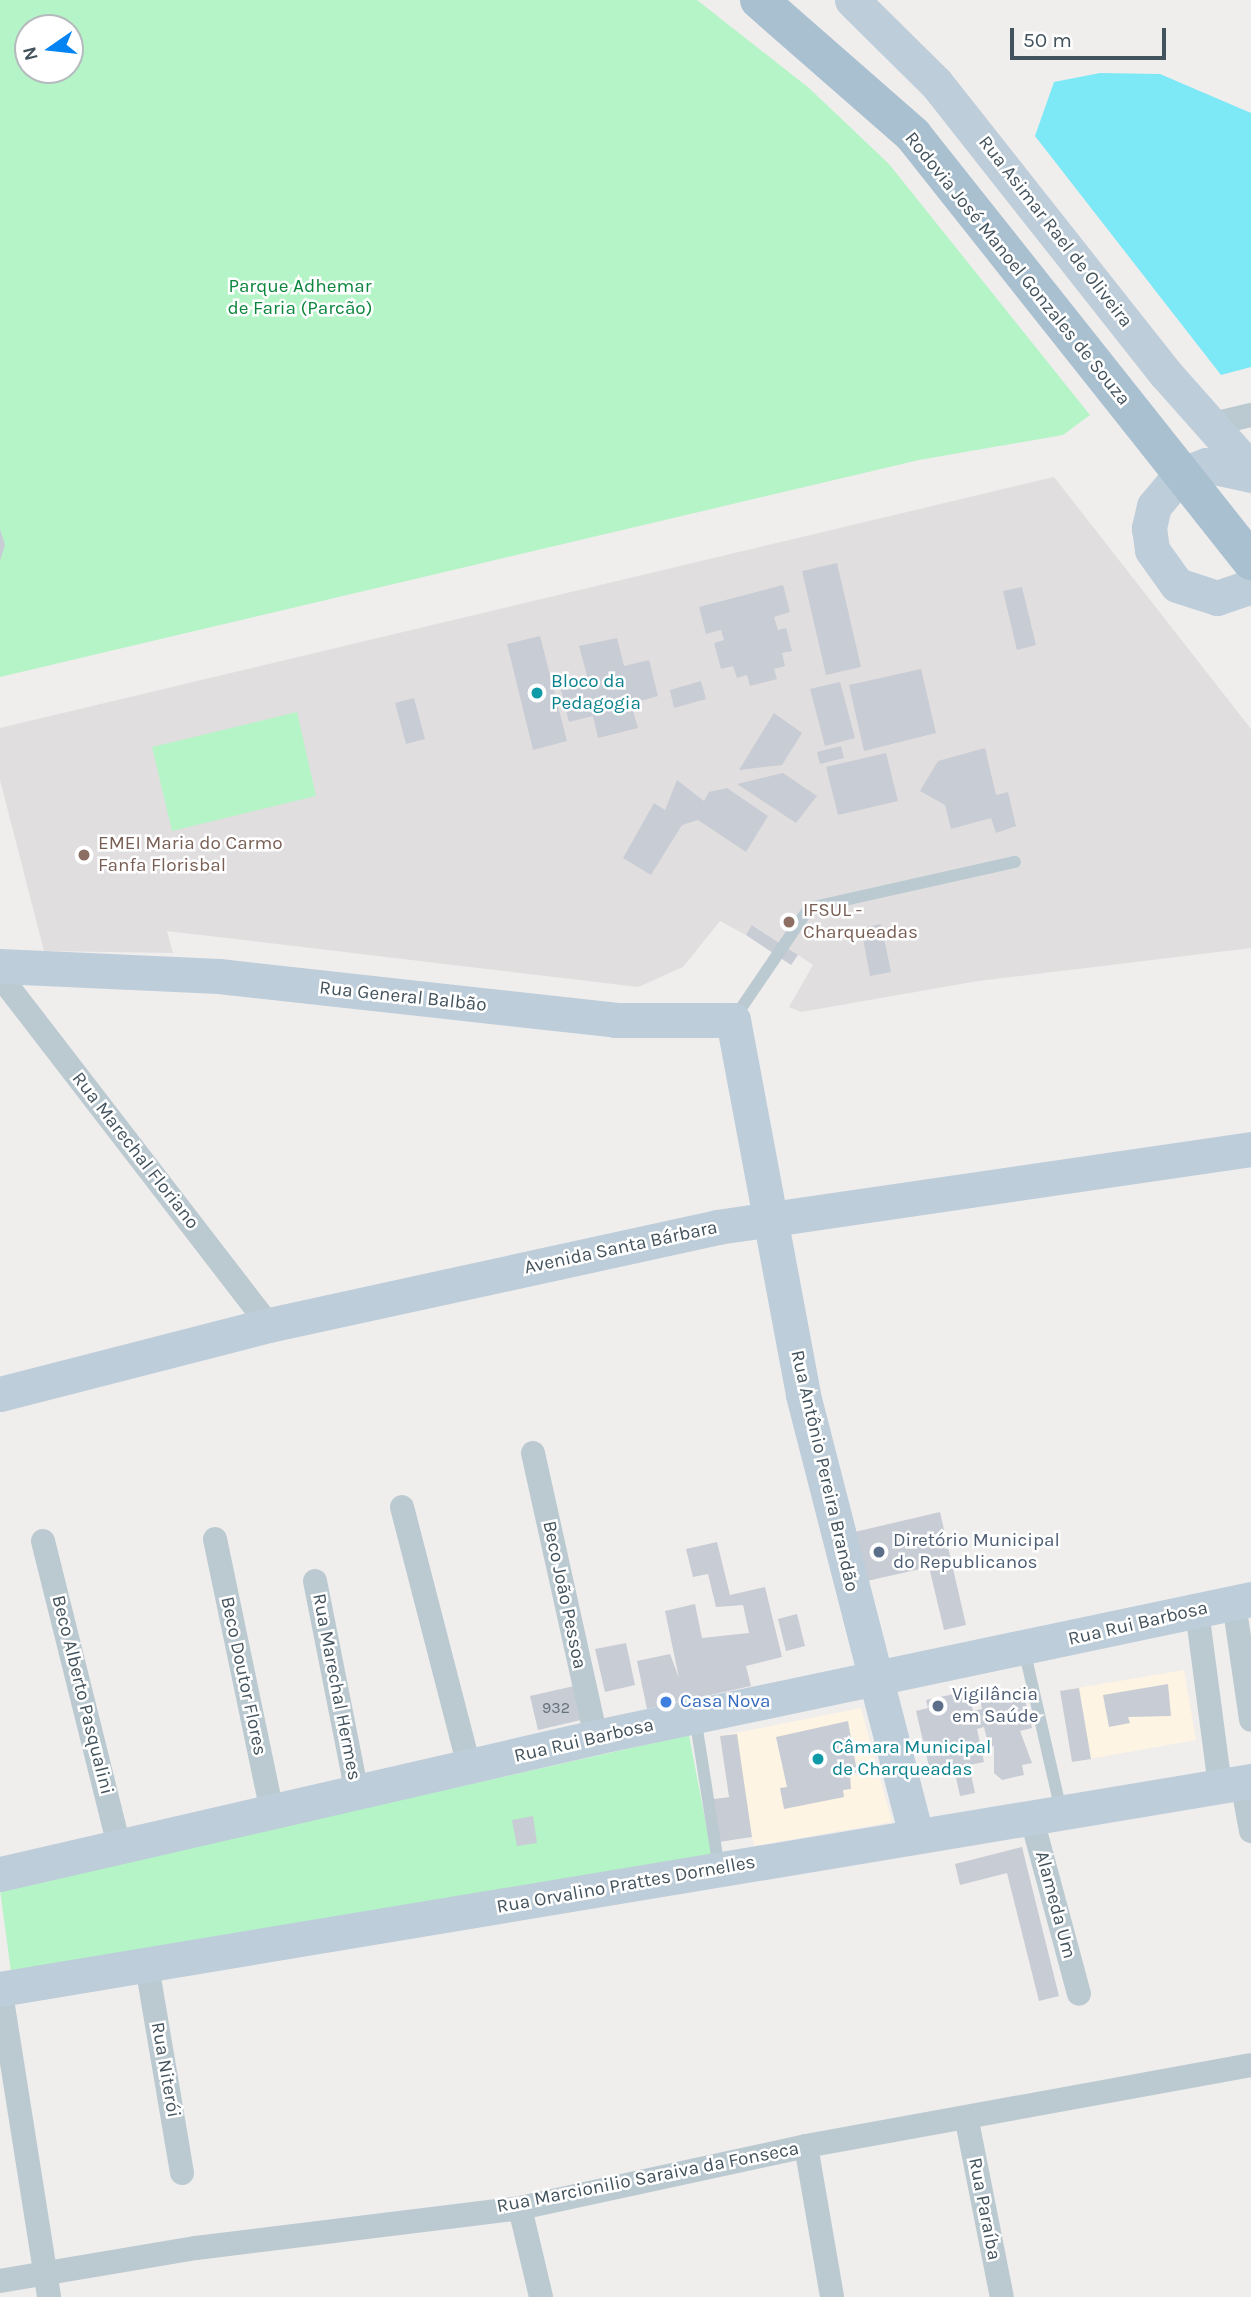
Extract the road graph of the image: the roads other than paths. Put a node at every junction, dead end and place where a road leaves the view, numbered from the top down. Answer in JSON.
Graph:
{"nodes":[{"id":1,"x":759,"y":0,"type":"edge"},
{"id":2,"x":852,"y":0,"type":"edge"},
{"id":3,"x":1251,"y":415,"type":"edge"},
{"id":4,"x":1209,"y":425,"type":"junction"},
{"id":5,"x":1247,"y":461,"type":"edge"},
{"id":6,"x":1180,"y":475,"type":"junction"},
{"id":7,"x":1251,"y":561,"type":"edge"},
{"id":8,"x":1251,"y":586,"type":"edge"},
{"id":9,"x":1014,"y":862,"type":"dead end"},
{"id":10,"x":0,"y":966,"type":"edge"},
{"id":11,"x":0,"y":976,"type":"edge"},
{"id":12,"x":733,"y":1020,"type":"junction"},
{"id":13,"x":1251,"y":1149,"type":"edge"},
{"id":14,"x":773,"y":1217,"type":"junction"},
{"id":15,"x":269,"y":1325,"type":"junction"},
{"id":16,"x":0,"y":1394,"type":"edge"},
{"id":17,"x":533,"y":1453,"type":"dead end"},
{"id":18,"x":402,"y":1507,"type":"dead end"},
{"id":19,"x":215,"y":1539,"type":"dead end"},
{"id":20,"x":43,"y":1541,"type":"dead end"},
{"id":21,"x":315,"y":1581,"type":"dead end"},
{"id":22,"x":1243,"y":1601,"type":"edge"},
{"id":23,"x":1197,"y":1611,"type":"junction"},
{"id":24,"x":1024,"y":1649,"type":"junction"},
{"id":25,"x":876,"y":1680,"type":"junction"},
{"id":26,"x":695,"y":1717,"type":"junction"},
{"id":27,"x":1251,"y":1720,"type":"edge"},
{"id":28,"x":596,"y":1737,"type":"junction"},
{"id":29,"x":469,"y":1767,"type":"junction"},
{"id":30,"x":1238,"y":1783,"type":"edge"},
{"id":31,"x":357,"y":1793,"type":"junction"},
{"id":32,"x":272,"y":1812,"type":"junction"},
{"id":33,"x":1046,"y":1813,"type":"junction"},
{"id":34,"x":1251,"y":1831,"type":"edge"},
{"id":35,"x":916,"y":1836,"type":"junction"},
{"id":36,"x":120,"y":1849,"type":"junction"},
{"id":37,"x":719,"y":1869,"type":"junction"},
{"id":38,"x":0,"y":1874,"type":"edge"},
{"id":39,"x":147,"y":1966,"type":"junction"},
{"id":40,"x":0,"y":1988,"type":"edge"},
{"id":41,"x":1079,"y":1994,"type":"dead end"},
{"id":42,"x":1251,"y":2065,"type":"edge"},
{"id":43,"x":967,"y":2121,"type":"junction"},
{"id":44,"x":806,"y":2146,"type":"junction"},
{"id":45,"x":183,"y":2173,"type":"dead end"},
{"id":46,"x":520,"y":2207,"type":"junction"},
{"id":47,"x":45,"y":2272,"type":"junction"},
{"id":48,"x":0,"y":2281,"type":"edge"},
{"id":49,"x":49,"y":2297,"type":"edge"},
{"id":50,"x":541,"y":2297,"type":"edge"},
{"id":51,"x":832,"y":2297,"type":"edge"},
{"id":52,"x":1002,"y":2297,"type":"edge"}],
"edges":[{"from":1,"to":6,"type":"main road","name":"Rodovia José Manoel Gonzales de Souza"},
{"from":2,"to":4,"type":"street","name":"Rua Asimar Rael de Oliveira"},
{"from":3,"to":4,"type":"street"},
{"from":4,"to":5,"type":"street","name":"Rua Asimar Rael de Oliveira"},
{"from":5,"to":6,"type":"street"},
{"from":6,"to":7,"type":"main road","name":"Rodovia José Manoel Gonzales de Souza"},
{"from":6,"to":8,"type":"street"},
{"from":9,"to":12,"type":"lane"},
{"from":10,"to":12,"type":"street","name":"Rua General Balbão"},
{"from":11,"to":15,"type":"street","name":"Rua Marechal Floriano"},
{"from":12,"to":14,"type":"street","name":"Rua Antônio Pereira Brandão"},
{"from":13,"to":14,"type":"street","name":"Avenida Santa Bárbara"},
{"from":14,"to":15,"type":"street","name":"Avenida Santa Bárbara"},
{"from":14,"to":25,"type":"street","name":"Rua Antônio Pereira Brandão"},
{"from":15,"to":16,"type":"street","name":"Avenida Santa Bárbara"},
{"from":17,"to":28,"type":"street","name":"Beco João Pessoa"},
{"from":18,"to":29,"type":"street"},
{"from":19,"to":32,"type":"street","name":"Beco Doutor Flores"},
{"from":20,"to":36,"type":"street","name":"Beco Alberto Pasqualini"},
{"from":21,"to":31,"type":"street","name":"Rua Marechal Hermes"},
{"from":22,"to":23,"type":"street","name":"Rua Rui Barbosa"},
{"from":22,"to":27,"type":"street"},
{"from":23,"to":24,"type":"street","name":"Rua Rui Barbosa"},
{"from":23,"to":30,"type":"street"},
{"from":24,"to":25,"type":"street","name":"Rua Rui Barbosa"},
{"from":24,"to":33,"type":"lane"},
{"from":25,"to":26,"type":"street","name":"Rua Rui Barbosa"},
{"from":25,"to":35,"type":"street","name":"Rua Antônio Pereira Brandão"},
{"from":26,"to":28,"type":"street","name":"Rua Rui Barbosa"},
{"from":26,"to":37,"type":"lane"},
{"from":28,"to":29,"type":"street","name":"Rua Rui Barbosa"},
{"from":29,"to":31,"type":"street","name":"Rua Rui Barbosa"},
{"from":30,"to":33,"type":"street","name":"Rua Orvalino Prattes Dornelles"},
{"from":30,"to":34,"type":"street"},
{"from":31,"to":32,"type":"street","name":"Rua Rui Barbosa"},
{"from":32,"to":36,"type":"street","name":"Rua Rui Barbosa"},
{"from":33,"to":35,"type":"street","name":"Rua Orvalino Prattes Dornelles"},
{"from":33,"to":41,"type":"street","name":"Alameda Um"},
{"from":35,"to":37,"type":"street","name":"Rua Orvalino Prattes Dornelles"},
{"from":36,"to":38,"type":"street","name":"Rua Rui Barbosa"},
{"from":37,"to":39,"type":"street","name":"Rua Orvalino Prattes Dornelles"},
{"from":39,"to":40,"type":"street","name":"Rua Orvalino Prattes Dornelles"},
{"from":39,"to":45,"type":"street","name":"Rua Niterói"},
{"from":40,"to":47,"type":"street"},
{"from":42,"to":43,"type":"street","name":"Rua Marcionilio Saraiva da Fonseca"},
{"from":43,"to":44,"type":"street","name":"Rua Marcionilio Saraiva da Fonseca"},
{"from":43,"to":52,"type":"street","name":"Rua Paraíba"},
{"from":44,"to":46,"type":"street","name":"Rua Marcionilio Saraiva da Fonseca"},
{"from":44,"to":51,"type":"street"},
{"from":46,"to":47,"type":"street","name":"Rua Marcionilio Saraiva da Fonseca"},
{"from":46,"to":50,"type":"street"},
{"from":47,"to":48,"type":"street","name":"Rua Marcionilio Saraiva da Fonseca"},
{"from":47,"to":49,"type":"street"}]}
